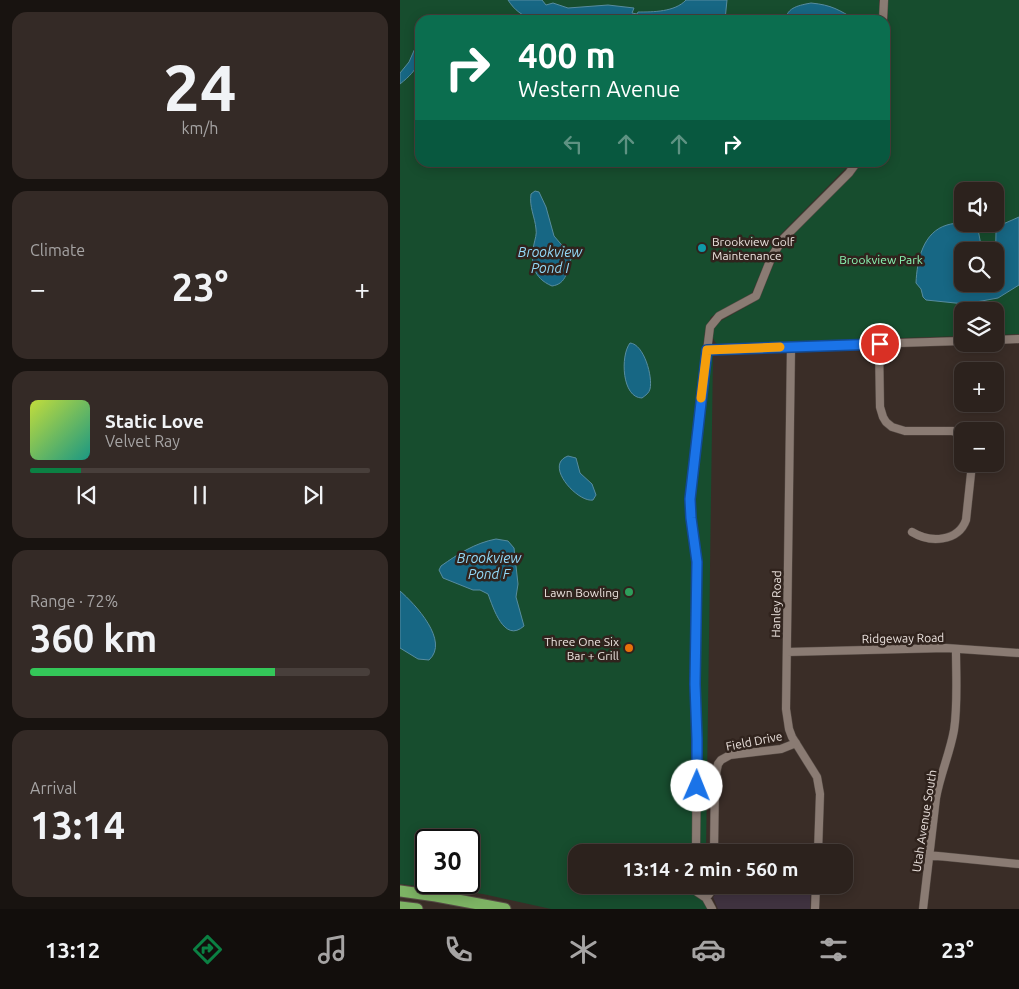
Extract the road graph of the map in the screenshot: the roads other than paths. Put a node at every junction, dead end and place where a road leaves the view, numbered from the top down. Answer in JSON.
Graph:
{"nodes":[{"id":1,"x":884,"y":0,"type":"edge"},
{"id":2,"x":883,"y":15,"type":"edge"},
{"id":3,"x":853,"y":167,"type":"edge"},
{"id":4,"x":1004,"y":340,"type":"edge"},
{"id":5,"x":1019,"y":340,"type":"edge"},
{"id":6,"x":954,"y":341,"type":"edge"},
{"id":7,"x":880,"y":344,"type":"junction"},
{"id":8,"x":791,"y":347,"type":"junction"},
{"id":9,"x":707,"y":350,"type":"junction"},
{"id":10,"x":954,"y":431,"type":"edge"},
{"id":11,"x":971,"y":472,"type":"edge"},
{"id":12,"x":912,"y":532,"type":"dead end"},
{"id":13,"x":956,"y":649,"type":"junction"},
{"id":14,"x":787,"y":652,"type":"junction"},
{"id":15,"x":1019,"y":653,"type":"edge"},
{"id":16,"x":796,"y":743,"type":"junction"},
{"id":17,"x":696,"y":844,"type":"edge"},
{"id":18,"x":714,"y":844,"type":"edge"},
{"id":19,"x":818,"y":844,"type":"edge"},
{"id":20,"x":928,"y":855,"type":"junction"},
{"id":21,"x":1019,"y":864,"type":"edge"},
{"id":22,"x":400,"y":891,"type":"edge"},
{"id":23,"x":701,"y":894,"type":"edge"},
{"id":24,"x":709,"y":894,"type":"edge"},
{"id":25,"x":816,"y":894,"type":"edge"},
{"id":26,"x":706,"y":898,"type":"junction"},
{"id":27,"x":400,"y":907,"type":"edge"},
{"id":28,"x":417,"y":909,"type":"edge"},
{"id":29,"x":506,"y":909,"type":"edge"},
{"id":30,"x":712,"y":909,"type":"edge"},
{"id":31,"x":815,"y":909,"type":"edge"},
{"id":32,"x":923,"y":909,"type":"edge"}],
"edges":[{"from":1,"to":2,"type":"street"},
{"from":3,"to":9,"type":"street"},
{"from":4,"to":5,"type":"street"},
{"from":6,"to":7,"type":"street"},
{"from":7,"to":8,"type":"street"},
{"from":7,"to":10,"type":"street"},
{"from":8,"to":9,"type":"street"},
{"from":8,"to":14,"type":"street","name":"Hanley Road"},
{"from":9,"to":17,"type":"street"},
{"from":11,"to":12,"type":"street"},
{"from":13,"to":14,"type":"street","name":"Ridgeway Road"},
{"from":13,"to":15,"type":"street","name":"Ridgeway Road"},
{"from":13,"to":20,"type":"street","name":"Utah Avenue South"},
{"from":14,"to":16,"type":"street","name":"Hanley Road"},
{"from":16,"to":18,"type":"street","name":"Field Drive"},
{"from":16,"to":19,"type":"street","name":"Hanley Road"},
{"from":20,"to":21,"type":"street"},
{"from":20,"to":32,"type":"street","name":"Utah Avenue South"},
{"from":22,"to":29,"type":"highway"},
{"from":23,"to":26,"type":"street"},
{"from":24,"to":26,"type":"street"},
{"from":25,"to":31,"type":"street"},
{"from":26,"to":30,"type":"street"},
{"from":27,"to":28,"type":"highway"}]}
